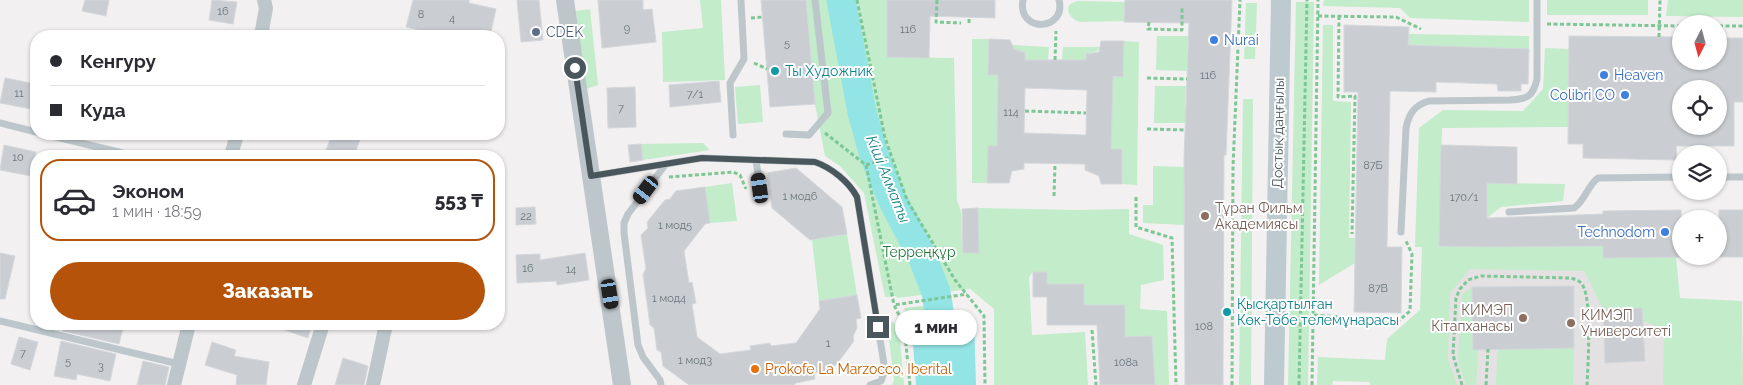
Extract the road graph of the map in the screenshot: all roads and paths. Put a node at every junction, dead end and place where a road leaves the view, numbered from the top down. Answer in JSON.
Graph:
{"nodes":[{"id":1,"x":264,"y":0,"type":"edge"},
{"id":2,"x":565,"y":0,"type":"edge"},
{"id":3,"x":741,"y":0,"type":"edge"},
{"id":4,"x":815,"y":0,"type":"edge"},
{"id":5,"x":857,"y":0,"type":"edge"},
{"id":6,"x":937,"y":0,"type":"edge"},
{"id":7,"x":1023,"y":0,"type":"edge"},
{"id":8,"x":1059,"y":0,"type":"edge"},
{"id":9,"x":1240,"y":0,"type":"edge"},
{"id":10,"x":1281,"y":0,"type":"edge"},
{"id":11,"x":1307,"y":0,"type":"edge"},
{"id":12,"x":1318,"y":0,"type":"edge"},
{"id":13,"x":1537,"y":0,"type":"edge"},
{"id":14,"x":1660,"y":0,"type":"edge"},
{"id":15,"x":1182,"y":7,"type":"dead end"},
{"id":16,"x":1318,"y":16,"type":"junction"},
{"id":17,"x":1339,"y":16,"type":"junction"},
{"id":18,"x":969,"y":17,"type":"dead end"},
{"id":19,"x":1149,"y":22,"type":"dead end"},
{"id":20,"x":962,"y":23,"type":"dead end"},
{"id":21,"x":969,"y":23,"type":"dead end"},
{"id":22,"x":1537,"y":24,"type":"junction"},
{"id":23,"x":1057,"y":25,"type":"dead end"},
{"id":24,"x":1659,"y":25,"type":"junction"},
{"id":25,"x":1672,"y":26,"type":"edge"},
{"id":26,"x":1728,"y":26,"type":"edge"},
{"id":27,"x":1743,"y":26,"type":"edge"},
{"id":28,"x":1421,"y":29,"type":"dead end"},
{"id":29,"x":262,"y":30,"type":"edge"},
{"id":30,"x":1659,"y":37,"type":"dead end"},
{"id":31,"x":1056,"y":60,"type":"dead end"},
{"id":32,"x":1147,"y":78,"type":"dead end"},
{"id":33,"x":1187,"y":79,"type":"dead end"},
{"id":34,"x":1025,"y":111,"type":"dead end"},
{"id":35,"x":1086,"y":113,"type":"dead end"},
{"id":36,"x":0,"y":123,"type":"edge"},
{"id":37,"x":817,"y":127,"type":"junction"},
{"id":38,"x":1147,"y":129,"type":"dead end"},
{"id":39,"x":30,"y":130,"type":"edge"},
{"id":40,"x":1185,"y":130,"type":"dead end"},
{"id":41,"x":786,"y":134,"type":"dead end"},
{"id":42,"x":733,"y":135,"type":"dead end"},
{"id":43,"x":69,"y":140,"type":"edge"},
{"id":44,"x":110,"y":150,"type":"edge"},
{"id":45,"x":892,"y":157,"type":"junction"},
{"id":46,"x":756,"y":160,"type":"junction"},
{"id":47,"x":666,"y":164,"type":"junction"},
{"id":48,"x":1055,"y":164,"type":"dead end"},
{"id":49,"x":866,"y":165,"type":"junction"},
{"id":50,"x":591,"y":176,"type":"junction"},
{"id":51,"x":1672,"y":177,"type":"edge"},
{"id":52,"x":1727,"y":177,"type":"edge"},
{"id":53,"x":1743,"y":177,"type":"edge"},
{"id":54,"x":655,"y":178,"type":"junction"},
{"id":55,"x":760,"y":188,"type":"dead end"},
{"id":56,"x":746,"y":189,"type":"dead end"},
{"id":57,"x":1054,"y":196,"type":"dead end"},
{"id":58,"x":1136,"y":197,"type":"dead end"},
{"id":59,"x":1509,"y":212,"type":"dead end"},
{"id":60,"x":1401,"y":232,"type":"joint"},
{"id":61,"x":1352,"y":234,"type":"dead end"},
{"id":62,"x":966,"y":294,"type":"junction"},
{"id":63,"x":894,"y":305,"type":"junction"},
{"id":64,"x":1314,"y":315,"type":"junction"},
{"id":65,"x":0,"y":321,"type":"edge"},
{"id":66,"x":30,"y":328,"type":"edge"},
{"id":67,"x":37,"y":330,"type":"edge"},
{"id":68,"x":188,"y":330,"type":"edge"},
{"id":69,"x":321,"y":330,"type":"edge"},
{"id":70,"x":385,"y":330,"type":"edge"},
{"id":71,"x":1092,"y":330,"type":"dead end"},
{"id":72,"x":1488,"y":349,"type":"dead end"},
{"id":73,"x":179,"y":364,"type":"junction"},
{"id":74,"x":174,"y":385,"type":"edge"},
{"id":75,"x":304,"y":385,"type":"edge"},
{"id":76,"x":373,"y":385,"type":"edge"},
{"id":77,"x":622,"y":385,"type":"edge"},
{"id":78,"x":661,"y":385,"type":"edge"},
{"id":79,"x":870,"y":385,"type":"edge"},
{"id":80,"x":910,"y":385,"type":"edge"},
{"id":81,"x":985,"y":385,"type":"edge"},
{"id":82,"x":1096,"y":385,"type":"edge"},
{"id":83,"x":1176,"y":385,"type":"edge"},
{"id":84,"x":1232,"y":385,"type":"edge"},
{"id":85,"x":1274,"y":385,"type":"edge"},
{"id":86,"x":1300,"y":385,"type":"edge"},
{"id":87,"x":1312,"y":385,"type":"edge"},
{"id":88,"x":1462,"y":385,"type":"edge"},
{"id":89,"x":1486,"y":385,"type":"edge"},
{"id":90,"x":1587,"y":385,"type":"edge"}],
"edges":[{"from":1,"to":29,"type":"street"},
{"from":2,"to":50,"type":"street"},
{"from":3,"to":42,"type":"lane"},
{"from":4,"to":37,"type":"lane"},
{"from":5,"to":45,"type":"path"},
{"from":6,"to":20,"type":"path"},
{"from":7,"to":8,"type":"lane"},
{"from":9,"to":84,"type":"path"},
{"from":10,"to":85,"type":"main road","name":"Достық даңғылы"},
{"from":11,"to":86,"type":"path"},
{"from":12,"to":16,"type":"path"},
{"from":13,"to":22,"type":"lane"},
{"from":14,"to":24,"type":"path"},
{"from":15,"to":19,"type":"path"},
{"from":16,"to":17,"type":"path"},
{"from":16,"to":64,"type":"path"},
{"from":17,"to":28,"type":"path"},
{"from":17,"to":61,"type":"path"},
{"from":18,"to":21,"type":"path"},
{"from":22,"to":24,"type":"path"},
{"from":22,"to":60,"type":"lane"},
{"from":23,"to":31,"type":"path"},
{"from":24,"to":25,"type":"path"},
{"from":24,"to":30,"type":"path"},
{"from":26,"to":27,"type":"path"},
{"from":32,"to":33,"type":"path"},
{"from":34,"to":35,"type":"path"},
{"from":36,"to":39,"type":"lane"},
{"from":37,"to":41,"type":"lane"},
{"from":37,"to":49,"type":"path"},
{"from":38,"to":40,"type":"path"},
{"from":43,"to":44,"type":"lane"},
{"from":45,"to":49,"type":"path"},
{"from":45,"to":62,"type":"path"},
{"from":46,"to":47,"type":"lane"},
{"from":46,"to":55,"type":"lane"},
{"from":46,"to":79,"type":"lane"},
{"from":47,"to":50,"type":"lane"},
{"from":47,"to":54,"type":"lane"},
{"from":48,"to":57,"type":"path"},
{"from":49,"to":63,"type":"path"},
{"from":50,"to":77,"type":"street"},
{"from":51,"to":59,"type":"lane"},
{"from":52,"to":53,"type":"lane"},
{"from":54,"to":56,"type":"path"},
{"from":54,"to":78,"type":"lane"},
{"from":58,"to":83,"type":"path"},
{"from":60,"to":64,"type":"path"},
{"from":62,"to":63,"type":"path"},
{"from":62,"to":81,"type":"path"},
{"from":63,"to":80,"type":"path"},
{"from":64,"to":87,"type":"path"},
{"from":65,"to":66,"type":"lane"},
{"from":67,"to":73,"type":"lane"},
{"from":68,"to":73,"type":"street"},
{"from":69,"to":75,"type":"street"},
{"from":70,"to":76,"type":"street"},
{"from":71,"to":82,"type":"path"},
{"from":72,"to":89,"type":"path"},
{"from":73,"to":74,"type":"street"},
{"from":88,"to":90,"type":"path"}]}
